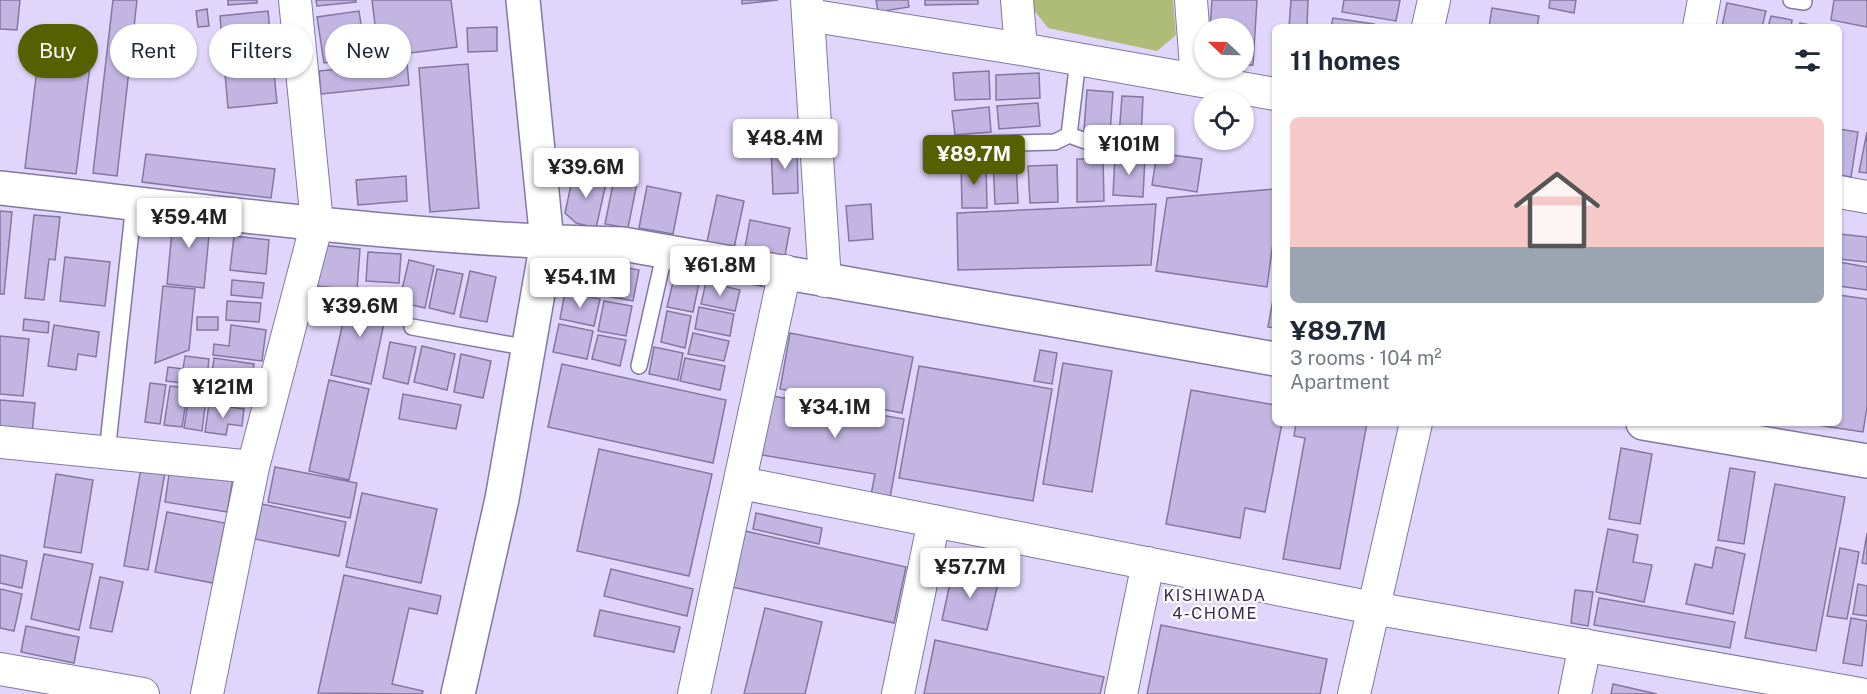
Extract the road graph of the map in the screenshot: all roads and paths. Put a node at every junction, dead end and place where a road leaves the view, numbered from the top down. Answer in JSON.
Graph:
{"nodes":[{"id":1,"x":295,"y":0,"type":"edge"},
{"id":2,"x":523,"y":0,"type":"edge"},
{"id":3,"x":1017,"y":0,"type":"edge"},
{"id":4,"x":1191,"y":0,"type":"edge"},
{"id":5,"x":1434,"y":0,"type":"edge"},
{"id":6,"x":1704,"y":0,"type":"edge"},
{"id":7,"x":808,"y":8,"type":"edge"},
{"id":8,"x":1429,"y":24,"type":"edge"},
{"id":9,"x":1700,"y":24,"type":"edge"},
{"id":10,"x":1021,"y":49,"type":"junction"},
{"id":11,"x":1078,"y":60,"type":"junction"},
{"id":12,"x":1197,"y":80,"type":"junction"},
{"id":13,"x":1272,"y":93,"type":"edge"},
{"id":14,"x":1069,"y":135,"type":"junction"},
{"id":15,"x":980,"y":144,"type":"dead end"},
{"id":16,"x":1105,"y":148,"type":"dead end"},
{"id":17,"x":0,"y":188,"type":"edge"},
{"id":18,"x":1842,"y":193,"type":"edge"},
{"id":19,"x":1867,"y":197,"type":"edge"},
{"id":20,"x":134,"y":203,"type":"junction"},
{"id":21,"x":317,"y":223,"type":"junction"},
{"id":22,"x":547,"y":242,"type":"junction"},
{"id":23,"x":665,"y":251,"type":"junction"},
{"id":24,"x":785,"y":272,"type":"junction"},
{"id":25,"x":825,"y":281,"type":"junction"},
{"id":26,"x":412,"y":327,"type":"dead end"},
{"id":27,"x":529,"y":348,"type":"junction"},
{"id":28,"x":1272,"y":358,"type":"edge"},
{"id":29,"x":639,"y":366,"type":"dead end"},
{"id":30,"x":1415,"y":426,"type":"edge"},
{"id":31,"x":1661,"y":426,"type":"edge"},
{"id":32,"x":0,"y":442,"type":"edge"},
{"id":33,"x":107,"y":453,"type":"junction"},
{"id":34,"x":1867,"y":461,"type":"edge"},
{"id":35,"x":253,"y":467,"type":"junction"},
{"id":36,"x":741,"y":483,"type":"junction"},
{"id":37,"x":934,"y":521,"type":"junction"},
{"id":38,"x":1148,"y":563,"type":"junction"},
{"id":39,"x":1373,"y":608,"type":"junction"},
{"id":40,"x":1585,"y":645,"type":"junction"},
{"id":41,"x":0,"y":669,"type":"edge"},
{"id":42,"x":1798,"y":689,"type":"edge"},
{"id":43,"x":143,"y":694,"type":"edge"},
{"id":44,"x":207,"y":694,"type":"edge"},
{"id":45,"x":458,"y":694,"type":"edge"},
{"id":46,"x":694,"y":694,"type":"edge"},
{"id":47,"x":898,"y":694,"type":"edge"},
{"id":48,"x":1121,"y":694,"type":"edge"},
{"id":49,"x":1354,"y":694,"type":"edge"},
{"id":50,"x":1575,"y":694,"type":"edge"},
{"id":51,"x":1860,"y":694,"type":"edge"}],
"edges":[{"from":1,"to":21,"type":"street"},
{"from":2,"to":22,"type":"street"},
{"from":3,"to":10,"type":"street"},
{"from":4,"to":12,"type":"street"},
{"from":5,"to":8,"type":"street"},
{"from":6,"to":9,"type":"street"},
{"from":7,"to":10,"type":"street"},
{"from":7,"to":25,"type":"street"},
{"from":10,"to":11,"type":"street"},
{"from":11,"to":12,"type":"street"},
{"from":11,"to":14,"type":"lane"},
{"from":12,"to":13,"type":"street"},
{"from":14,"to":15,"type":"lane"},
{"from":14,"to":16,"type":"lane"},
{"from":17,"to":20,"type":"street"},
{"from":18,"to":19,"type":"street"},
{"from":20,"to":21,"type":"street"},
{"from":20,"to":33,"type":"lane"},
{"from":21,"to":22,"type":"street"},
{"from":21,"to":35,"type":"street"},
{"from":22,"to":23,"type":"street"},
{"from":22,"to":27,"type":"street"},
{"from":23,"to":24,"type":"street"},
{"from":23,"to":29,"type":"lane"},
{"from":24,"to":25,"type":"street"},
{"from":24,"to":36,"type":"street"},
{"from":25,"to":28,"type":"street"},
{"from":26,"to":27,"type":"lane"},
{"from":27,"to":45,"type":"street"},
{"from":30,"to":39,"type":"street"},
{"from":31,"to":34,"type":"street"},
{"from":32,"to":33,"type":"street"},
{"from":33,"to":35,"type":"street"},
{"from":35,"to":44,"type":"street"},
{"from":36,"to":37,"type":"street"},
{"from":36,"to":46,"type":"street"},
{"from":37,"to":38,"type":"street"},
{"from":37,"to":47,"type":"street"},
{"from":38,"to":39,"type":"street"},
{"from":38,"to":48,"type":"street"},
{"from":39,"to":40,"type":"street"},
{"from":39,"to":49,"type":"street"},
{"from":40,"to":42,"type":"street"},
{"from":40,"to":50,"type":"street"},
{"from":41,"to":43,"type":"street"},
{"from":42,"to":51,"type":"street"}]}
